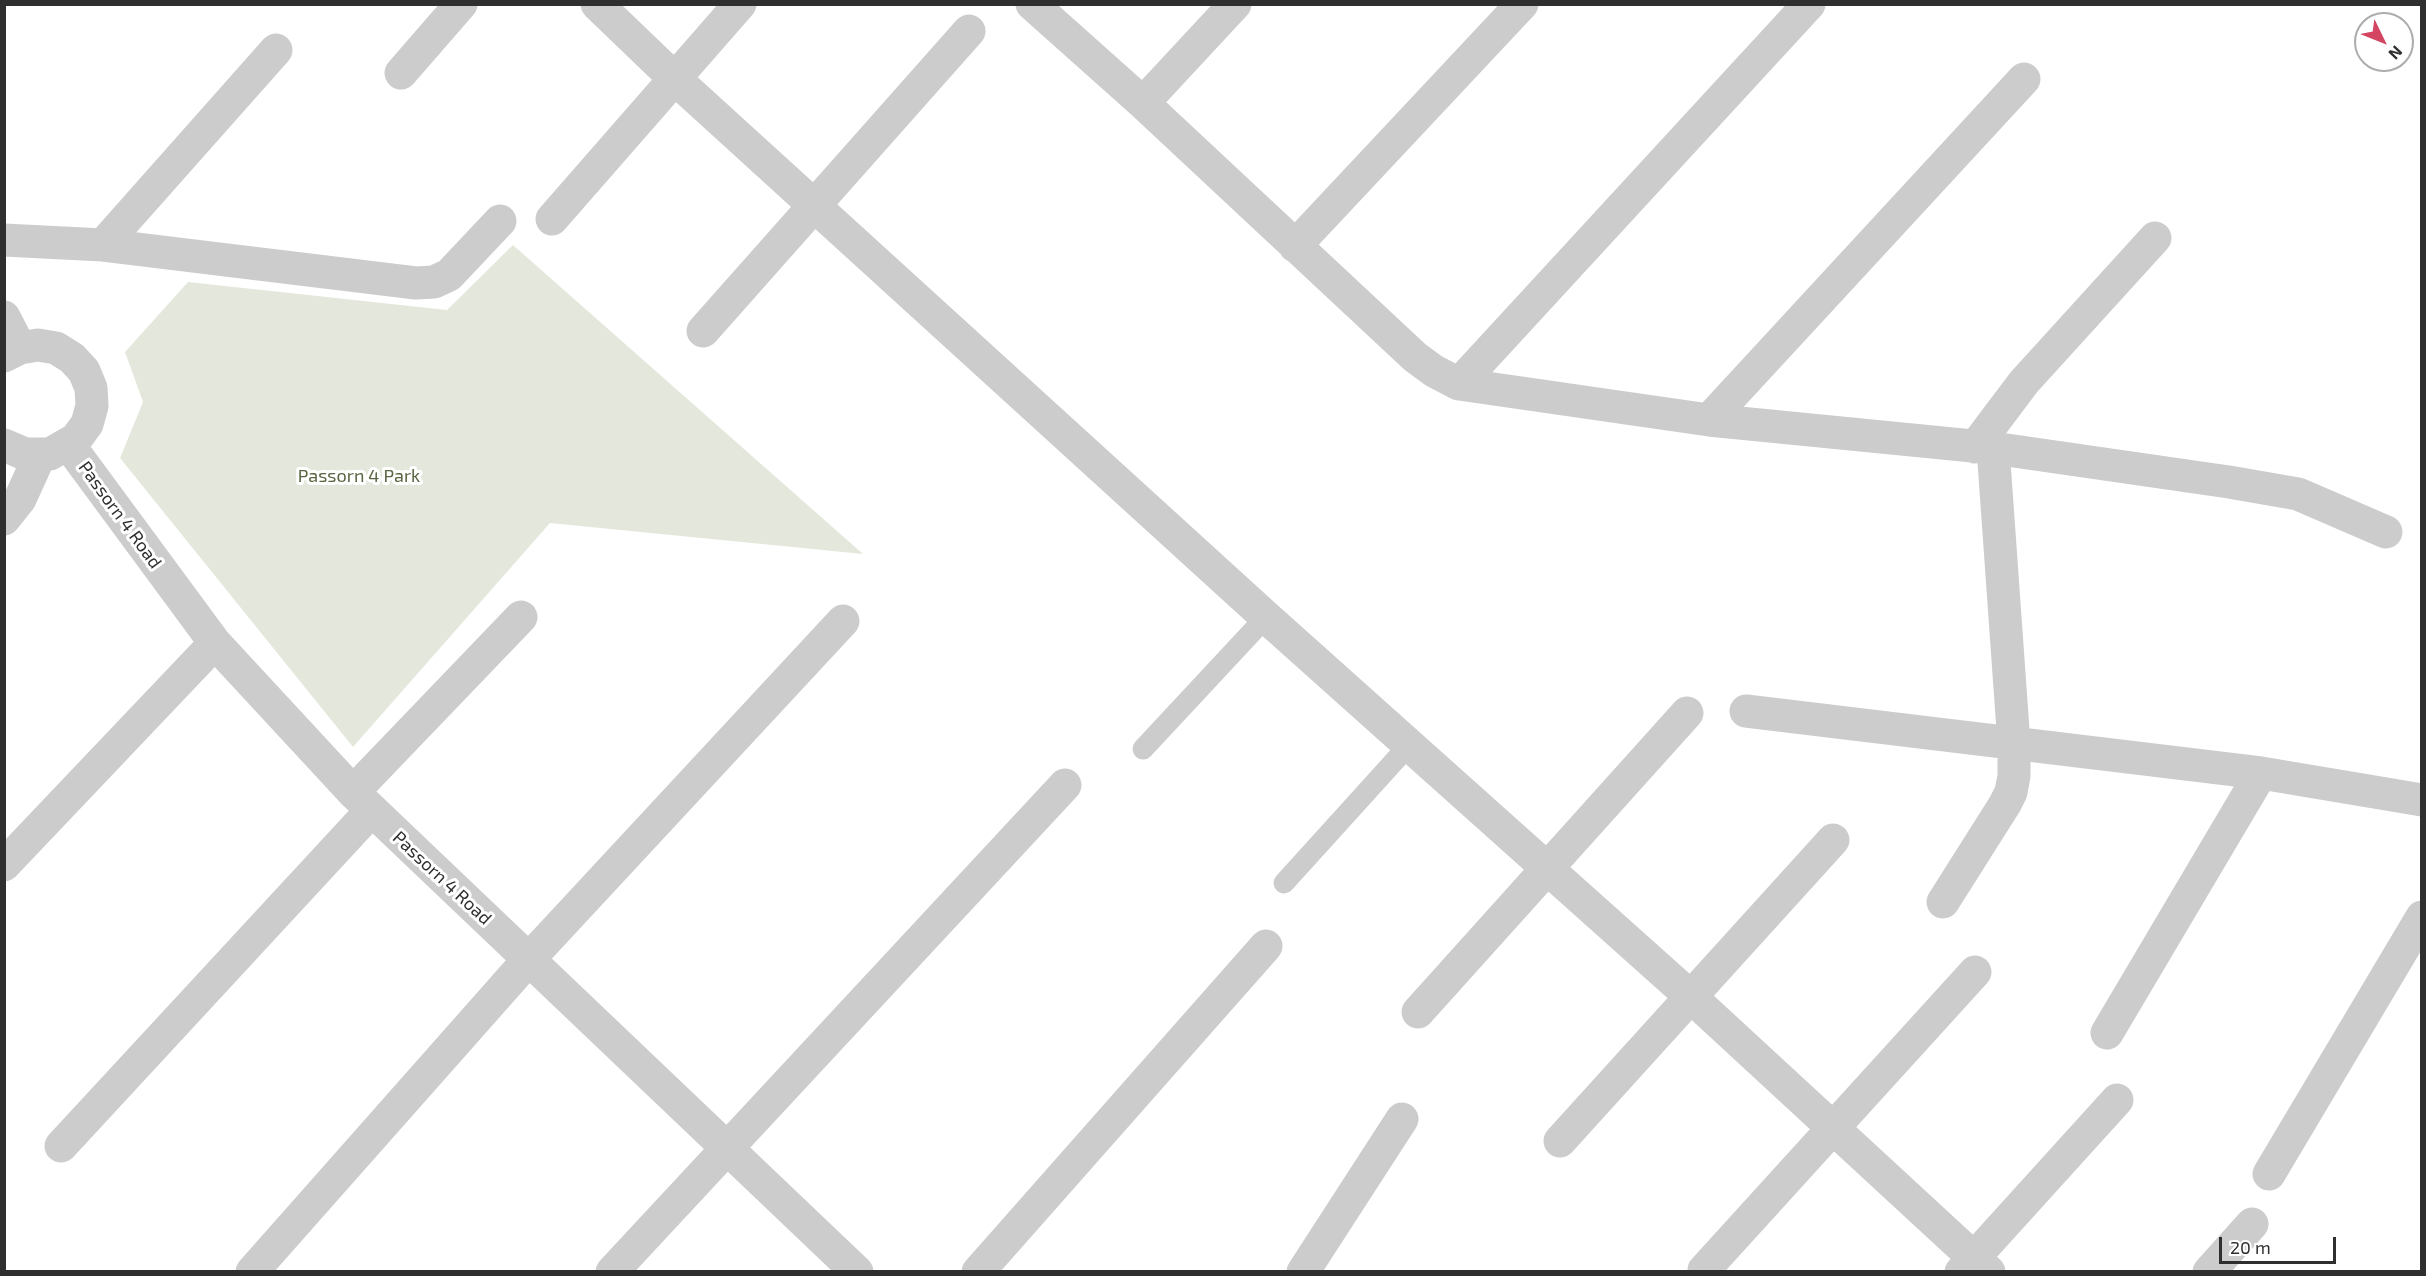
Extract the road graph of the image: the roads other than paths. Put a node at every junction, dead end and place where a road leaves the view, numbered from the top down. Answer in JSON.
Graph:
{"nodes":[{"id":1,"x":461,"y":4,"type":"edge"},
{"id":2,"x":597,"y":4,"type":"edge"},
{"id":3,"x":740,"y":4,"type":"edge"},
{"id":4,"x":1032,"y":4,"type":"edge"},
{"id":5,"x":1235,"y":4,"type":"edge"},
{"id":6,"x":1522,"y":4,"type":"edge"},
{"id":7,"x":1809,"y":4,"type":"edge"},
{"id":8,"x":969,"y":31,"type":"dead end"},
{"id":9,"x":276,"y":50,"type":"dead end"},
{"id":10,"x":401,"y":73,"type":"dead end"},
{"id":11,"x":675,"y":78,"type":"junction"},
{"id":12,"x":2024,"y":79,"type":"dead end"},
{"id":13,"x":1143,"y":103,"type":"junction"},
{"id":14,"x":814,"y":205,"type":"junction"},
{"id":15,"x":552,"y":219,"type":"dead end"},
{"id":16,"x":500,"y":221,"type":"dead end"},
{"id":17,"x":2155,"y":238,"type":"dead end"},
{"id":18,"x":4,"y":240,"type":"edge"},
{"id":19,"x":104,"y":245,"type":"junction"},
{"id":20,"x":1295,"y":246,"type":"junction"},
{"id":21,"x":4,"y":317,"type":"edge"},
{"id":22,"x":703,"y":331,"type":"dead end"},
{"id":23,"x":12,"y":352,"type":"edge"},
{"id":24,"x":1459,"y":384,"type":"junction"},
{"id":25,"x":1709,"y":420,"type":"junction"},
{"id":26,"x":4,"y":445,"type":"edge"},
{"id":27,"x":1984,"y":448,"type":"junction"},
{"id":28,"x":55,"y":450,"type":"junction"},
{"id":29,"x":4,"y":519,"type":"edge"},
{"id":30,"x":2386,"y":532,"type":"dead end"},
{"id":31,"x":521,"y":617,"type":"dead end"},
{"id":32,"x":1266,"y":617,"type":"junction"},
{"id":33,"x":843,"y":621,"type":"dead end"},
{"id":34,"x":215,"y":643,"type":"junction"},
{"id":35,"x":1746,"y":711,"type":"dead end"},
{"id":36,"x":1687,"y":713,"type":"dead end"},
{"id":37,"x":1410,"y":744,"type":"junction"},
{"id":38,"x":2014,"y":744,"type":"junction"},
{"id":39,"x":1143,"y":749,"type":"dead end"},
{"id":40,"x":2261,"y":772,"type":"junction"},
{"id":41,"x":1065,"y":785,"type":"dead end"},
{"id":42,"x":2421,"y":800,"type":"edge"},
{"id":43,"x":362,"y":802,"type":"junction"},
{"id":44,"x":1833,"y":840,"type":"dead end"},
{"id":45,"x":4,"y":865,"type":"edge"},
{"id":46,"x":1545,"y":869,"type":"junction"},
{"id":47,"x":1284,"y":883,"type":"dead end"},
{"id":48,"x":1943,"y":902,"type":"dead end"},
{"id":49,"x":2421,"y":917,"type":"edge"},
{"id":50,"x":1266,"y":946,"type":"dead end"},
{"id":51,"x":529,"y":959,"type":"junction"},
{"id":52,"x":1975,"y":972,"type":"dead end"},
{"id":53,"x":1691,"y":998,"type":"junction"},
{"id":54,"x":1418,"y":1012,"type":"dead end"},
{"id":55,"x":2108,"y":1033,"type":"dead end"},
{"id":56,"x":2116,"y":1100,"type":"dead end"},
{"id":57,"x":1402,"y":1119,"type":"dead end"},
{"id":58,"x":1833,"y":1130,"type":"junction"},
{"id":59,"x":1560,"y":1141,"type":"dead end"},
{"id":60,"x":61,"y":1146,"type":"dead end"},
{"id":61,"x":727,"y":1149,"type":"junction"},
{"id":62,"x":2269,"y":1174,"type":"dead end"},
{"id":63,"x":2252,"y":1224,"type":"dead end"},
{"id":64,"x":1975,"y":1267,"type":"edge"},
{"id":65,"x":1704,"y":1270,"type":"edge"},
{"id":66,"x":252,"y":1272,"type":"edge"},
{"id":67,"x":612,"y":1272,"type":"edge"},
{"id":68,"x":857,"y":1272,"type":"edge"},
{"id":69,"x":978,"y":1272,"type":"edge"},
{"id":70,"x":1303,"y":1272,"type":"edge"},
{"id":71,"x":2209,"y":1272,"type":"edge"}],
"edges":[{"from":1,"to":10,"type":"street"},
{"from":2,"to":11,"type":"street"},
{"from":3,"to":11,"type":"street"},
{"from":4,"to":13,"type":"street"},
{"from":5,"to":13,"type":"street"},
{"from":6,"to":20,"type":"street"},
{"from":7,"to":24,"type":"street"},
{"from":8,"to":14,"type":"street"},
{"from":9,"to":19,"type":"street"},
{"from":11,"to":14,"type":"street"},
{"from":11,"to":15,"type":"street"},
{"from":12,"to":25,"type":"street"},
{"from":13,"to":20,"type":"street"},
{"from":14,"to":22,"type":"street"},
{"from":14,"to":32,"type":"street"},
{"from":16,"to":19,"type":"street"},
{"from":17,"to":27,"type":"street"},
{"from":18,"to":19,"type":"street"},
{"from":20,"to":24,"type":"street"},
{"from":21,"to":23,"type":"street"},
{"from":23,"to":28,"type":"street"},
{"from":24,"to":25,"type":"street"},
{"from":25,"to":27,"type":"street"},
{"from":26,"to":28,"type":"street"},
{"from":27,"to":30,"type":"street"},
{"from":27,"to":38,"type":"street"},
{"from":28,"to":29,"type":"street"},
{"from":28,"to":34,"type":"street","name":"Passorn 4 Road"},
{"from":31,"to":43,"type":"street"},
{"from":32,"to":37,"type":"street"},
{"from":32,"to":39,"type":"lane"},
{"from":33,"to":51,"type":"street"},
{"from":34,"to":43,"type":"street","name":"Passorn 4 Road"},
{"from":34,"to":45,"type":"street"},
{"from":35,"to":38,"type":"street"},
{"from":36,"to":46,"type":"street"},
{"from":37,"to":46,"type":"street"},
{"from":37,"to":47,"type":"lane"},
{"from":38,"to":40,"type":"street"},
{"from":38,"to":48,"type":"street"},
{"from":40,"to":42,"type":"street"},
{"from":40,"to":55,"type":"street"},
{"from":41,"to":61,"type":"street"},
{"from":43,"to":51,"type":"street","name":"Passorn 4 Road"},
{"from":43,"to":60,"type":"street"},
{"from":44,"to":53,"type":"street"},
{"from":46,"to":53,"type":"street"},
{"from":46,"to":54,"type":"street"},
{"from":49,"to":62,"type":"street"},
{"from":50,"to":69,"type":"street"},
{"from":51,"to":61,"type":"street","name":"Passorn 4 Road"},
{"from":51,"to":66,"type":"street"},
{"from":52,"to":58,"type":"street"},
{"from":53,"to":58,"type":"street"},
{"from":53,"to":59,"type":"street"},
{"from":56,"to":64,"type":"street"},
{"from":57,"to":70,"type":"street"},
{"from":58,"to":64,"type":"street"},
{"from":58,"to":65,"type":"street"},
{"from":61,"to":67,"type":"street"},
{"from":61,"to":68,"type":"street","name":"Passorn 4 Road"},
{"from":63,"to":71,"type":"street"}]}
